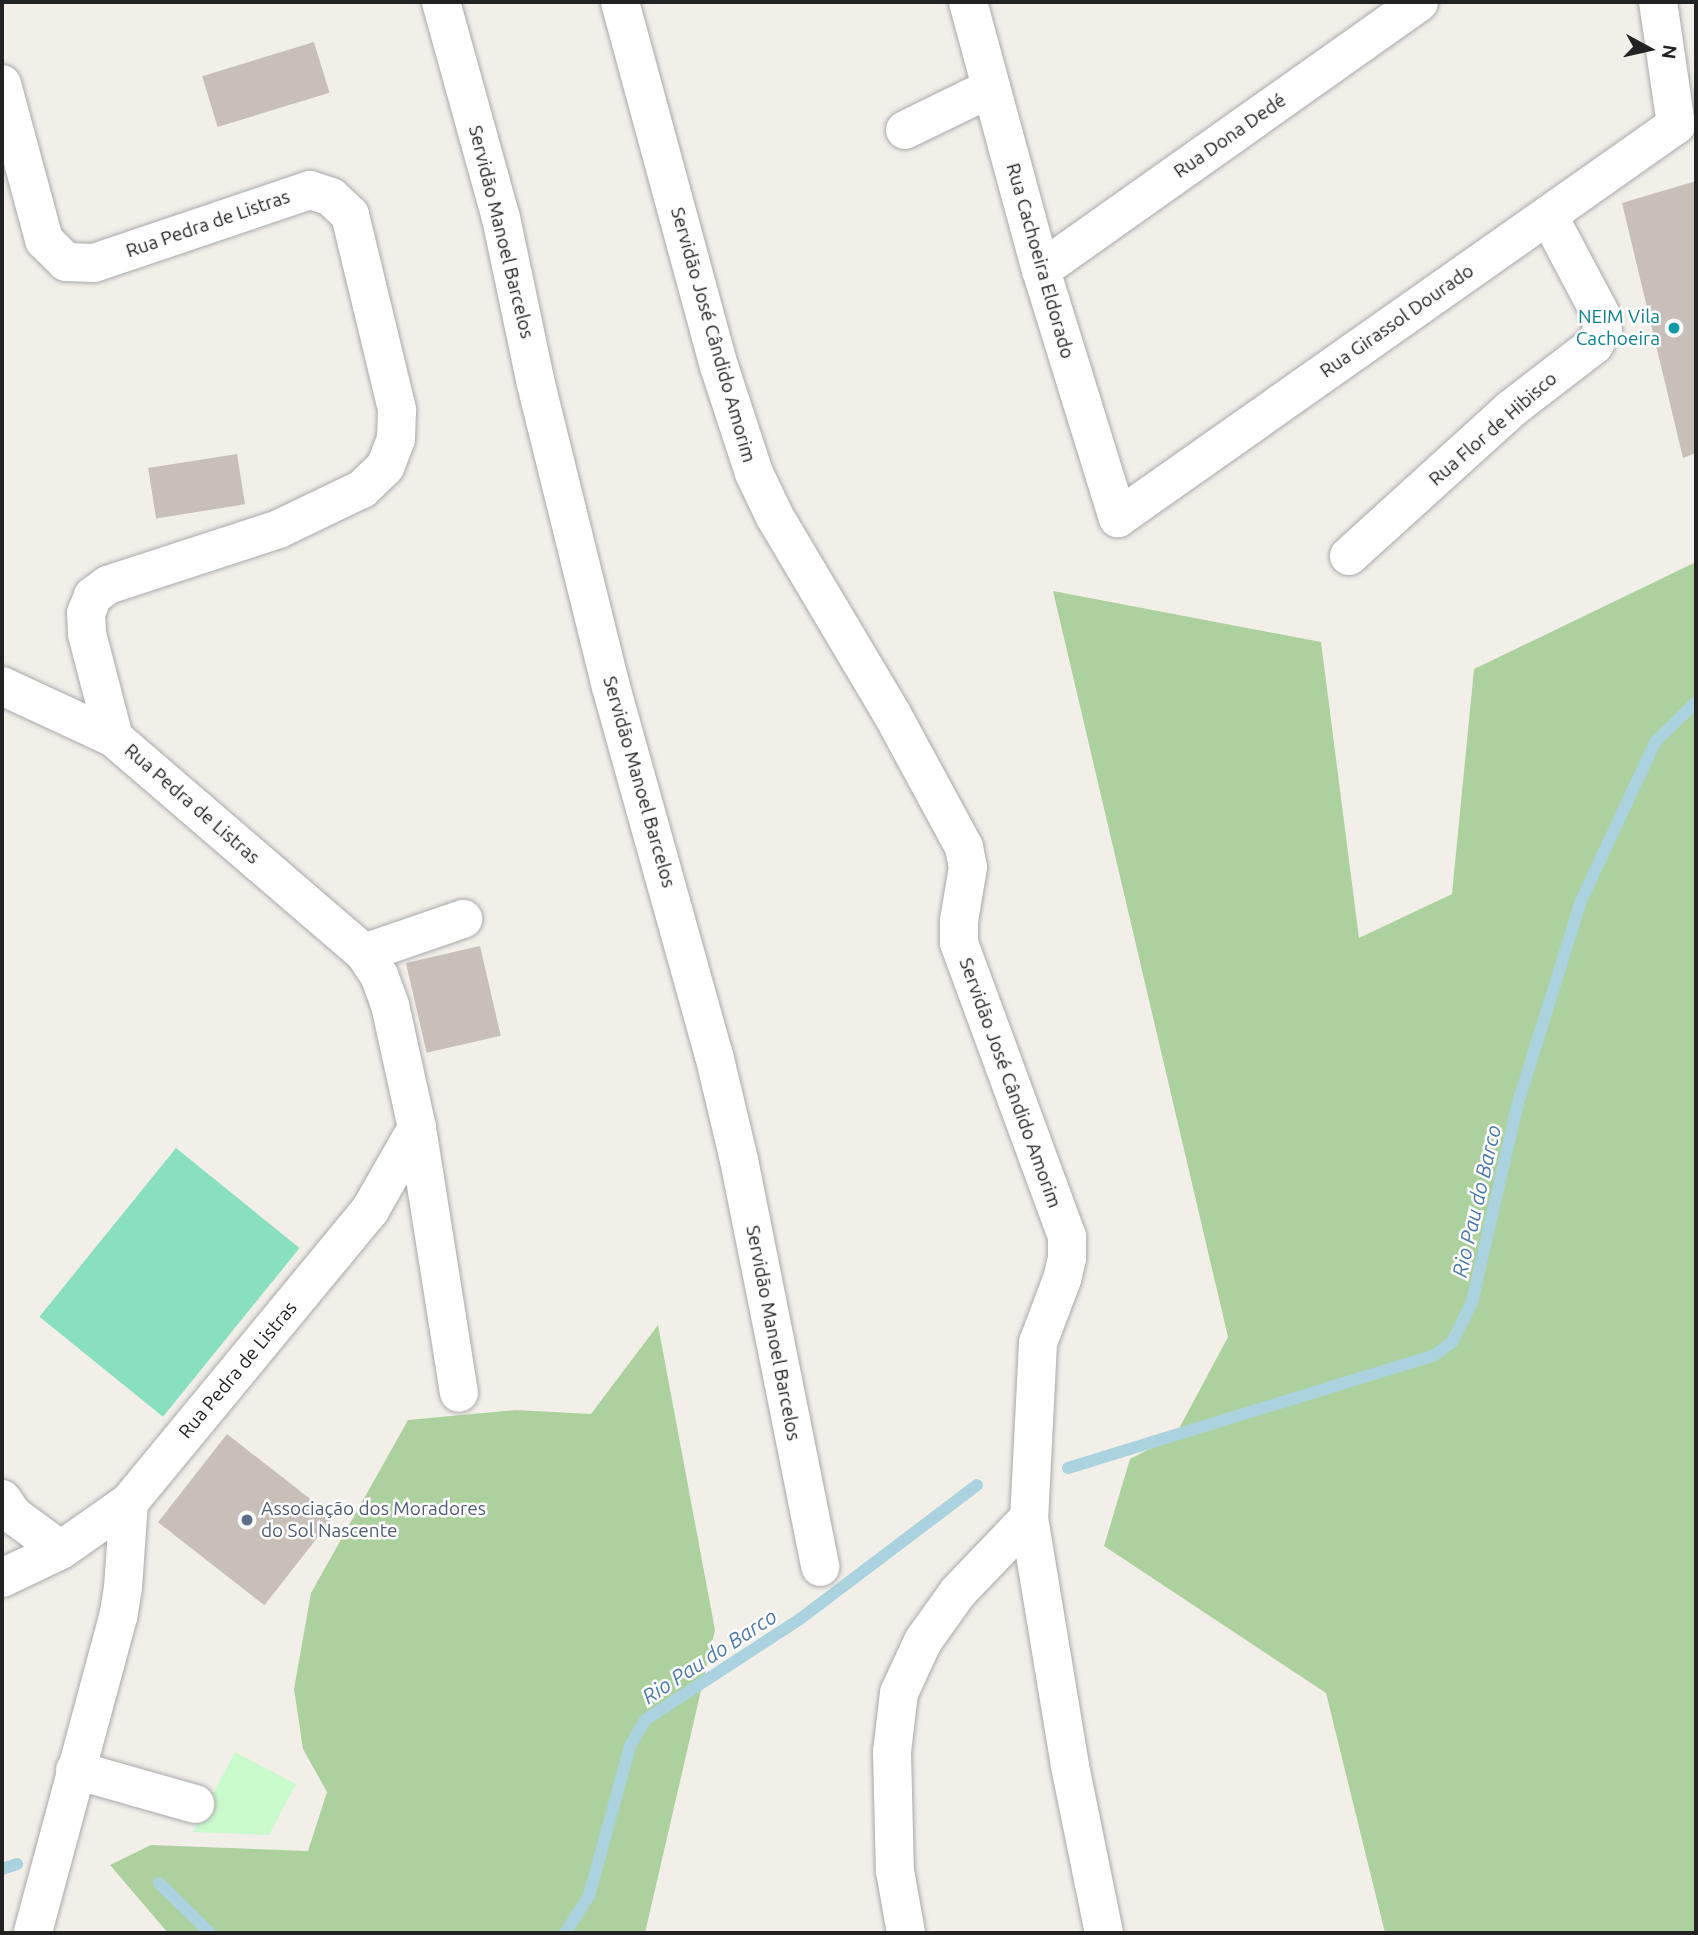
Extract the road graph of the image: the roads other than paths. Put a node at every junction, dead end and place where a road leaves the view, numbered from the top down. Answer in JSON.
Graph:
{"nodes":[{"id":1,"x":441,"y":2,"type":"edge"},
{"id":2,"x":620,"y":2,"type":"edge"},
{"id":3,"x":1419,"y":2,"type":"edge"},
{"id":4,"x":1658,"y":2,"type":"edge"},
{"id":5,"x":978,"y":7,"type":"edge"},
{"id":6,"x":2,"y":84,"type":"edge"},
{"id":7,"x":991,"y":88,"type":"junction"},
{"id":8,"x":905,"y":130,"type":"dead end"},
{"id":9,"x":1548,"y":215,"type":"junction"},
{"id":10,"x":1041,"y":270,"type":"junction"},
{"id":11,"x":1118,"y":518,"type":"joint"},
{"id":12,"x":1349,"y":556,"type":"dead end"},
{"id":13,"x":2,"y":686,"type":"edge"},
{"id":14,"x":114,"y":738,"type":"junction"},
{"id":15,"x":463,"y":919,"type":"dead end"},
{"id":16,"x":364,"y":953,"type":"junction"},
{"id":17,"x":417,"y":1128,"type":"junction"},
{"id":18,"x":459,"y":1393,"type":"dead end"},
{"id":19,"x":2,"y":1499,"type":"edge"},
{"id":20,"x":129,"y":1502,"type":"junction"},
{"id":21,"x":1029,"y":1518,"type":"junction"},
{"id":22,"x":61,"y":1550,"type":"junction"},
{"id":23,"x":820,"y":1567,"type":"dead end"},
{"id":24,"x":2,"y":1578,"type":"edge"},
{"id":25,"x":75,"y":1770,"type":"junction"},
{"id":26,"x":195,"y":1804,"type":"dead end"},
{"id":27,"x":33,"y":1933,"type":"edge"},
{"id":28,"x":906,"y":1933,"type":"edge"},
{"id":29,"x":1104,"y":1933,"type":"edge"}],
"edges":[{"from":1,"to":23,"type":"street","name":"Servidão Manoel Barcelos"},
{"from":2,"to":21,"type":"street","name":"Servidão José Cândido Amorim"},
{"from":3,"to":10,"type":"street","name":"Rua Dona Dedé"},
{"from":4,"to":9,"type":"street","name":"Rua Girassol Dourado"},
{"from":5,"to":7,"type":"street","name":"Rua Cachoeira Eldorado"},
{"from":6,"to":14,"type":"street","name":"Rua Pedra de Listras"},
{"from":7,"to":8,"type":"street"},
{"from":7,"to":10,"type":"street","name":"Rua Cachoeira Eldorado"},
{"from":9,"to":11,"type":"street","name":"Rua Girassol Dourado"},
{"from":9,"to":12,"type":"street","name":"Rua Flor de Hibisco"},
{"from":10,"to":11,"type":"street","name":"Rua Cachoeira Eldorado"},
{"from":13,"to":14,"type":"street"},
{"from":14,"to":16,"type":"street","name":"Rua Pedra de Listras"},
{"from":15,"to":16,"type":"street"},
{"from":16,"to":17,"type":"street","name":"Rua Pedra de Listras"},
{"from":17,"to":18,"type":"street"},
{"from":17,"to":20,"type":"street","name":"Rua Pedra de Listras"},
{"from":19,"to":22,"type":"street"},
{"from":20,"to":22,"type":"street","name":"Rua Pedra de Listras"},
{"from":20,"to":25,"type":"street"},
{"from":21,"to":28,"type":"street"},
{"from":21,"to":29,"type":"street","name":"Servidão José Cândido Amorim"},
{"from":22,"to":24,"type":"street","name":"Rua Pedra de Listras"},
{"from":25,"to":26,"type":"street"},
{"from":25,"to":27,"type":"street"}]}
